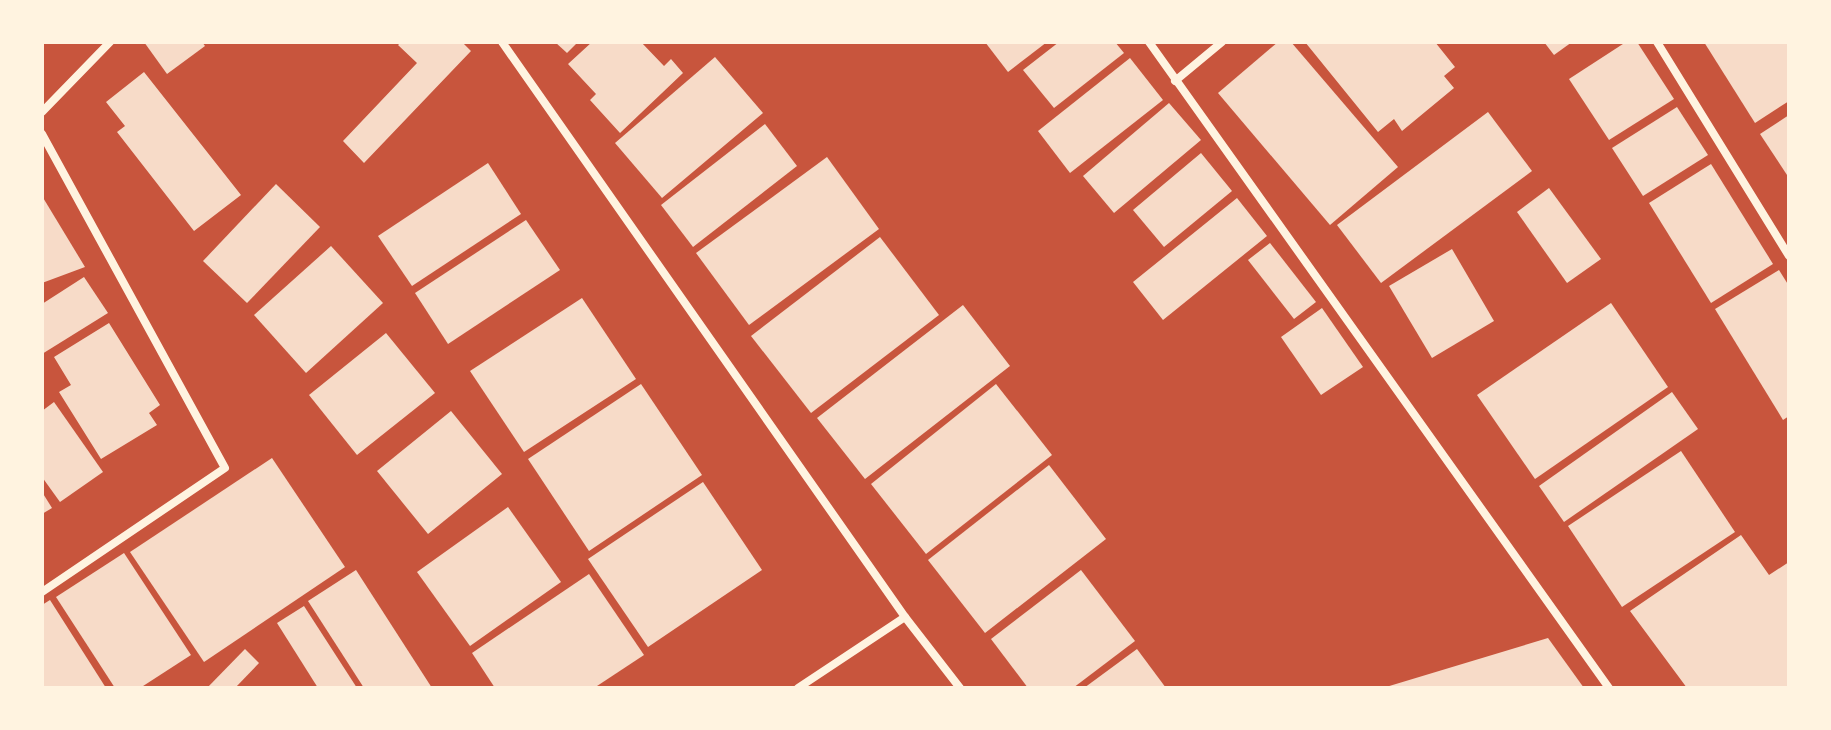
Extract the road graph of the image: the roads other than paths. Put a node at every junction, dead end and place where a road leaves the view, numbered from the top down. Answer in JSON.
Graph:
{"nodes":[{"id":1,"x":110,"y":42,"type":"edge"},
{"id":2,"x":502,"y":42,"type":"edge"},
{"id":3,"x":1149,"y":42,"type":"edge"},
{"id":4,"x":1222,"y":42,"type":"edge"},
{"id":5,"x":1657,"y":42,"type":"edge"},
{"id":6,"x":1175,"y":81,"type":"junction"},
{"id":7,"x":42,"y":112,"type":"edge"},
{"id":8,"x":42,"y":134,"type":"edge"},
{"id":9,"x":1789,"y":256,"type":"edge"},
{"id":10,"x":42,"y":592,"type":"edge"},
{"id":11,"x":905,"y":617,"type":"junction"},
{"id":12,"x":798,"y":688,"type":"edge"},
{"id":13,"x":960,"y":688,"type":"edge"},
{"id":14,"x":1609,"y":688,"type":"edge"}],
"edges":[{"from":1,"to":7,"type":"street"},
{"from":2,"to":11,"type":"street"},
{"from":3,"to":6,"type":"street"},
{"from":4,"to":6,"type":"street"},
{"from":5,"to":9,"type":"street"},
{"from":6,"to":14,"type":"street"},
{"from":8,"to":10,"type":"street"},
{"from":11,"to":12,"type":"street"},
{"from":11,"to":13,"type":"street"}]}
